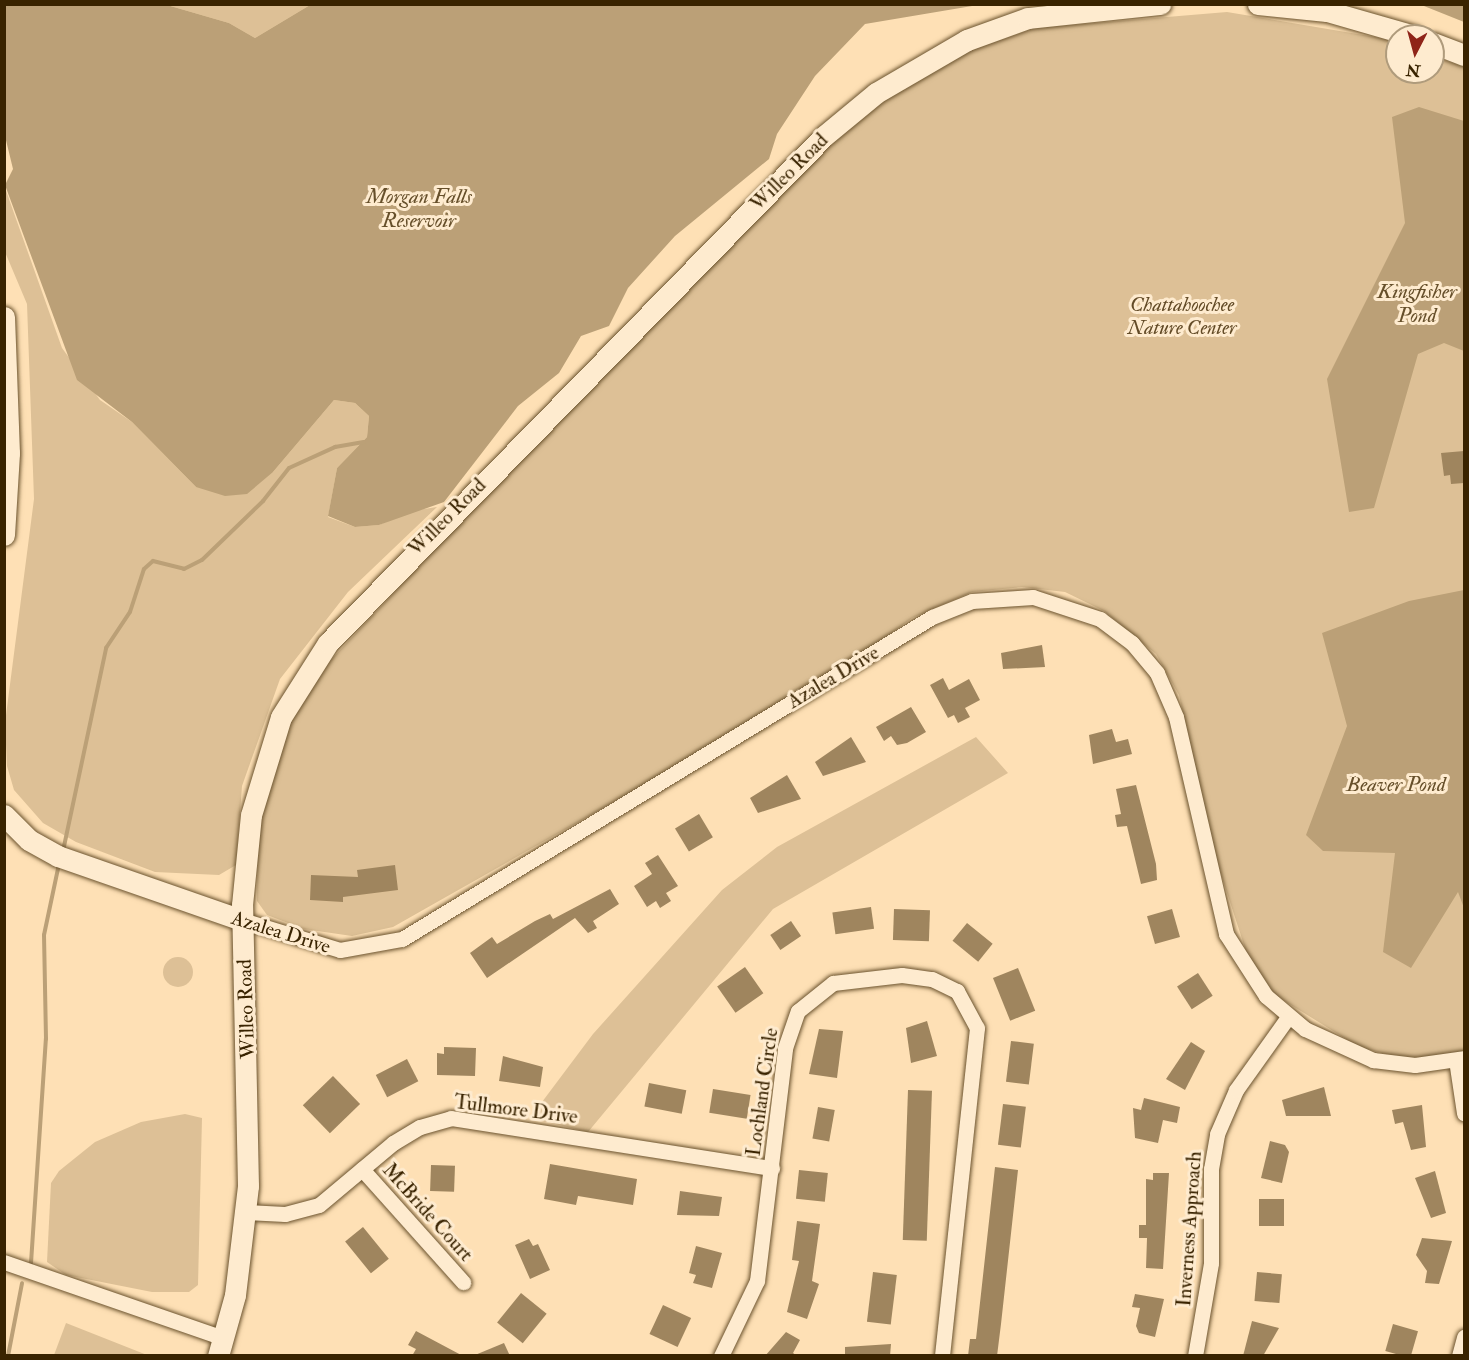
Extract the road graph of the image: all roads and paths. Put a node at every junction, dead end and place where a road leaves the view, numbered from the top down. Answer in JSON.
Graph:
{"nodes":[{"id":1,"x":1160,"y":4,"type":"edge"},
{"id":2,"x":1258,"y":4,"type":"edge"},
{"id":3,"x":1385,"y":28,"type":"edge"},
{"id":4,"x":1445,"y":48,"type":"edge"},
{"id":5,"x":1464,"y":55,"type":"edge"},
{"id":6,"x":4,"y":317,"type":"edge"},
{"id":7,"x":4,"y":534,"type":"edge"},
{"id":8,"x":4,"y":815,"type":"edge"},
{"id":9,"x":242,"y":920,"type":"junction"},
{"id":10,"x":1288,"y":1017,"type":"junction"},
{"id":11,"x":1460,"y":1059,"type":"edge"},
{"id":12,"x":1464,"y":1113,"type":"edge"},
{"id":13,"x":772,"y":1168,"type":"junction"},
{"id":14,"x":362,"y":1169,"type":"junction"},
{"id":15,"x":246,"y":1212,"type":"junction"},
{"id":16,"x":4,"y":1262,"type":"edge"},
{"id":17,"x":464,"y":1282,"type":"dead end"},
{"id":18,"x":1464,"y":1337,"type":"edge"},
{"id":19,"x":221,"y":1347,"type":"edge"},
{"id":20,"x":721,"y":1356,"type":"edge"},
{"id":21,"x":942,"y":1356,"type":"edge"},
{"id":22,"x":1195,"y":1356,"type":"edge"},
{"id":23,"x":1458,"y":1356,"type":"edge"}],
"edges":[{"from":1,"to":9,"type":"street","name":"Willeo Road"},
{"from":2,"to":3,"type":"street"},
{"from":4,"to":5,"type":"street"},
{"from":6,"to":7,"type":"street"},
{"from":8,"to":9,"type":"street","name":"Azalea Drive"},
{"from":9,"to":10,"type":"street","name":"Azalea Drive"},
{"from":9,"to":15,"type":"street","name":"Willeo Road"},
{"from":10,"to":11,"type":"street","name":"Azalea Drive"},
{"from":10,"to":22,"type":"street","name":"Inverness Approach"},
{"from":11,"to":12,"type":"street"},
{"from":13,"to":14,"type":"street","name":"Tullmore Drive"},
{"from":13,"to":20,"type":"street","name":"Lochland Circle"},
{"from":13,"to":21,"type":"street","name":"Lochland Circle"},
{"from":14,"to":15,"type":"street","name":"Tullmore Drive"},
{"from":14,"to":17,"type":"street","name":"McBride Court"},
{"from":15,"to":19,"type":"street","name":"Willeo Road"},
{"from":16,"to":19,"type":"street"},
{"from":18,"to":23,"type":"street"}]}
